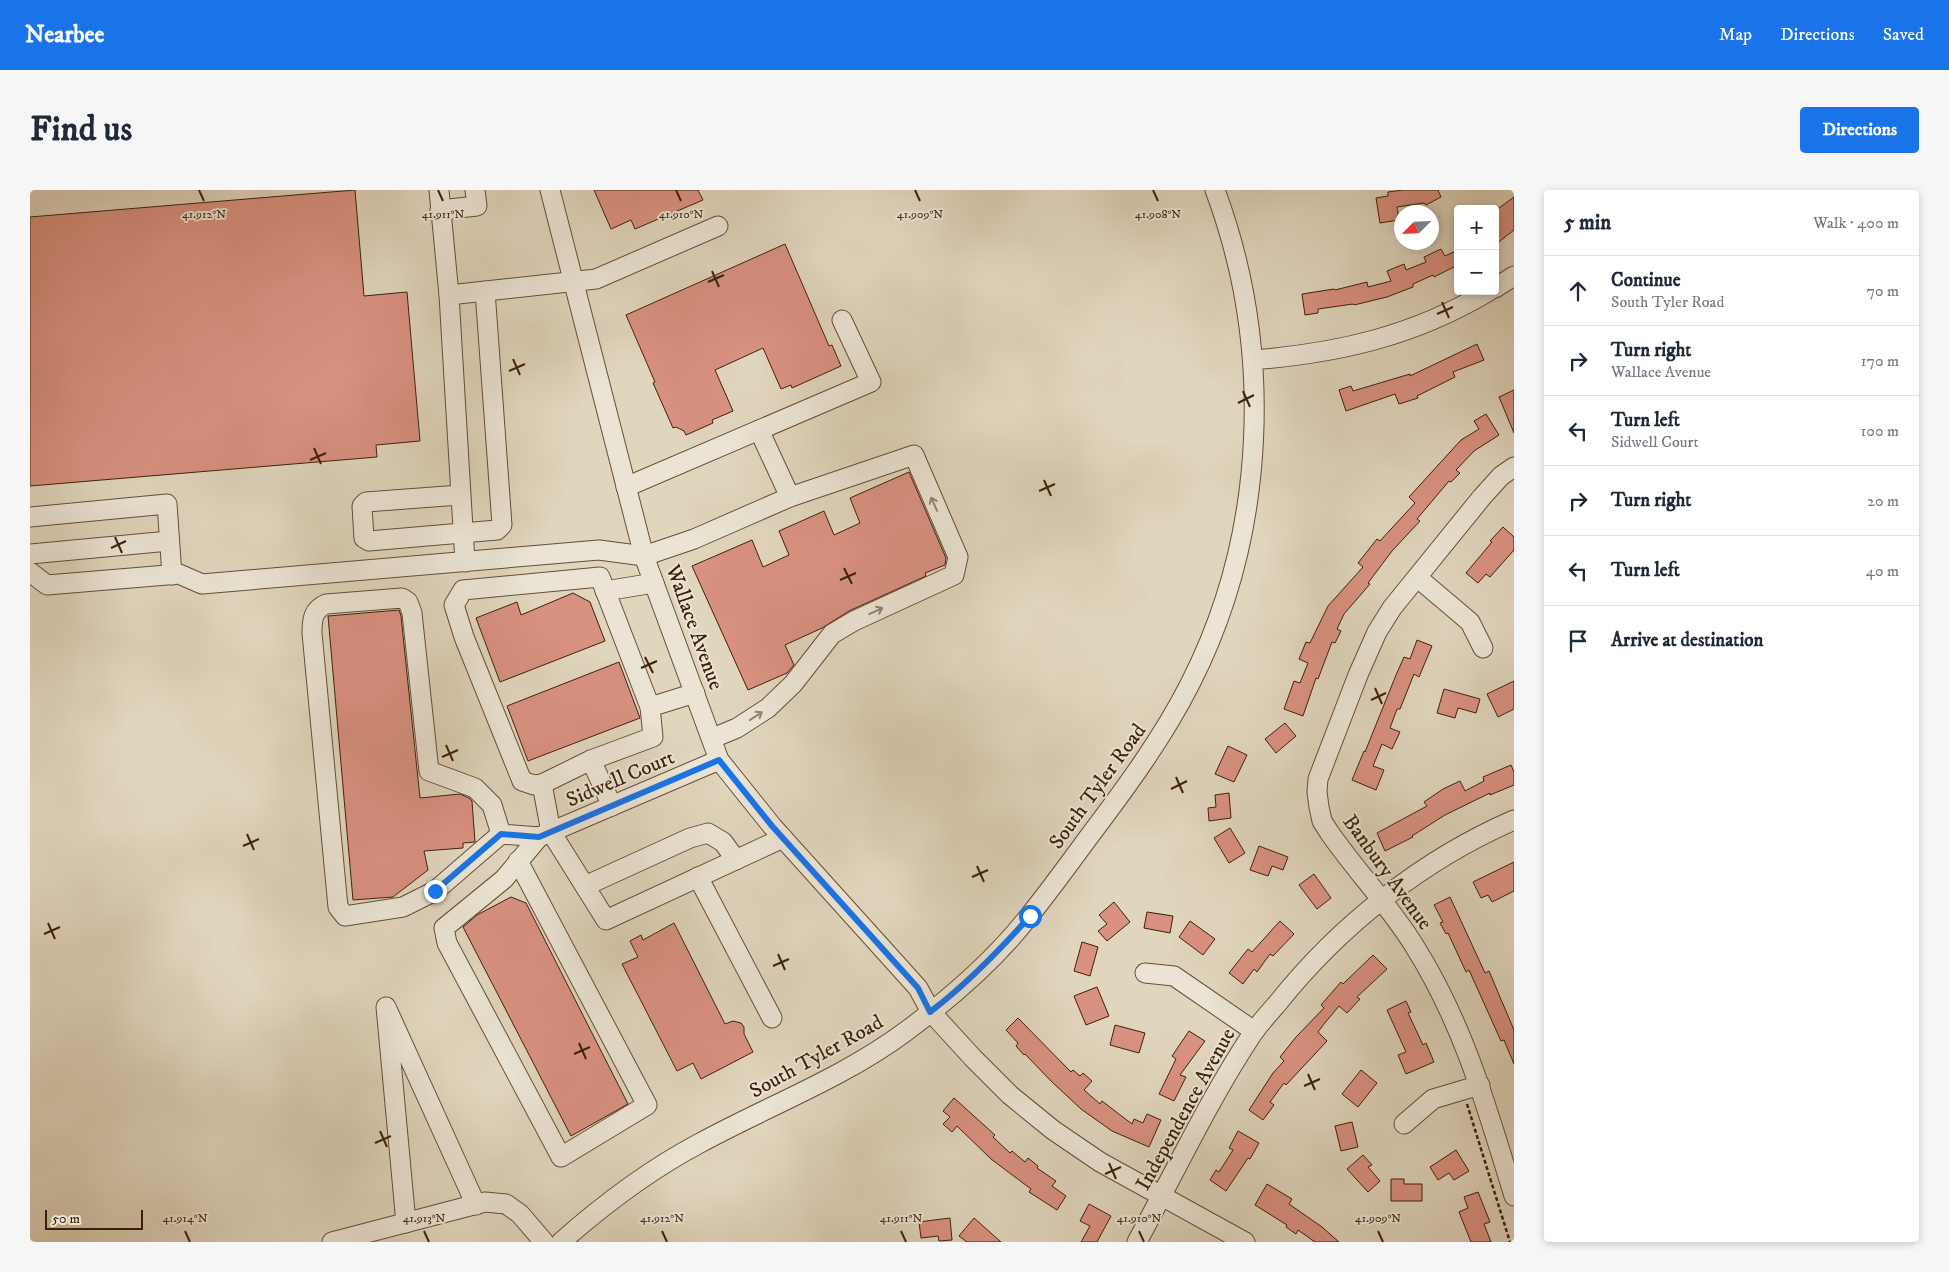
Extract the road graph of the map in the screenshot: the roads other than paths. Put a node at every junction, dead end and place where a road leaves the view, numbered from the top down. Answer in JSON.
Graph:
{"nodes":[{"id":1,"x":439,"y":190,"type":"edge"},
{"id":2,"x":475,"y":190,"type":"edge"},
{"id":3,"x":550,"y":190,"type":"edge"},
{"id":4,"x":1216,"y":190,"type":"edge"},
{"id":5,"x":440,"y":210,"type":"junction"},
{"id":6,"x":718,"y":226,"type":"dead end"},
{"id":7,"x":573,"y":280,"type":"junction"},
{"id":8,"x":485,"y":291,"type":"junction"},
{"id":9,"x":449,"y":295,"type":"junction"},
{"id":10,"x":1482,"y":295,"type":"edge"},
{"id":11,"x":842,"y":320,"type":"dead end"},
{"id":12,"x":1253,"y":360,"type":"junction"},
{"id":13,"x":759,"y":430,"type":"junction"},
{"id":14,"x":1514,"y":467,"type":"edge"},
{"id":15,"x":626,"y":487,"type":"junction"},
{"id":16,"x":460,"y":495,"type":"junction"},
{"id":17,"x":790,"y":496,"type":"junction"},
{"id":18,"x":30,"y":517,"type":"edge"},
{"id":19,"x":463,"y":533,"type":"junction"},
{"id":20,"x":169,"y":541,"type":"junction"},
{"id":21,"x":30,"y":554,"type":"edge"},
{"id":22,"x":644,"y":556,"type":"junction"},
{"id":23,"x":465,"y":562,"type":"junction"},
{"id":24,"x":30,"y":572,"type":"edge"},
{"id":25,"x":172,"y":575,"type":"junction"},
{"id":26,"x":1418,"y":578,"type":"junction"},
{"id":27,"x":654,"y":583,"type":"junction"},
{"id":28,"x":604,"y":591,"type":"junction"},
{"id":29,"x":1483,"y":648,"type":"dead end"},
{"id":30,"x":696,"y":693,"type":"junction"},
{"id":31,"x":650,"y":707,"type":"junction"},
{"id":32,"x":712,"y":738,"type":"junction"},
{"id":33,"x":591,"y":760,"type":"junction"},
{"id":34,"x":719,"y":760,"type":"junction"},
{"id":35,"x":542,"y":784,"type":"junction"},
{"id":36,"x":612,"y":806,"type":"junction"},
{"id":37,"x":1514,"y":820,"type":"edge"},
{"id":38,"x":501,"y":834,"type":"junction"},
{"id":39,"x":545,"y":835,"type":"junction"},
{"id":40,"x":783,"y":838,"type":"junction"},
{"id":41,"x":736,"y":860,"type":"junction"},
{"id":42,"x":518,"y":862,"type":"junction"},
{"id":43,"x":698,"y":877,"type":"junction"},
{"id":44,"x":585,"y":886,"type":"junction"},
{"id":45,"x":1382,"y":900,"type":"junction"},
{"id":46,"x":1145,"y":973,"type":"dead end"},
{"id":47,"x":930,"y":1012,"type":"junction"},
{"id":48,"x":772,"y":1018,"type":"dead end"},
{"id":49,"x":1254,"y":1031,"type":"junction"},
{"id":50,"x":1472,"y":1088,"type":"junction"},
{"id":51,"x":1404,"y":1124,"type":"dead end"},
{"id":52,"x":1162,"y":1196,"type":"junction"},
{"id":53,"x":1514,"y":1196,"type":"edge"},
{"id":54,"x":476,"y":1205,"type":"junction"},
{"id":55,"x":406,"y":1222,"type":"junction"},
{"id":56,"x":375,"y":1237,"type":"edge"},
{"id":57,"x":332,"y":1242,"type":"edge"},
{"id":58,"x":544,"y":1242,"type":"edge"},
{"id":59,"x":560,"y":1242,"type":"edge"},
{"id":60,"x":1137,"y":1242,"type":"edge"},
{"id":61,"x":1245,"y":1242,"type":"edge"}],
"edges":[{"from":1,"to":5,"type":"street"},
{"from":2,"to":5,"type":"street"},
{"from":3,"to":7,"type":"street","name":"Wallace Avenue"},
{"from":4,"to":12,"type":"street","name":"South Tyler Road"},
{"from":5,"to":9,"type":"street"},
{"from":6,"to":7,"type":"street"},
{"from":7,"to":8,"type":"street"},
{"from":7,"to":15,"type":"street","name":"Wallace Avenue"},
{"from":8,"to":9,"type":"street"},
{"from":8,"to":19,"type":"street"},
{"from":9,"to":16,"type":"street"},
{"from":10,"to":12,"type":"street"},
{"from":11,"to":13,"type":"street"},
{"from":12,"to":47,"type":"street","name":"South Tyler Road"},
{"from":13,"to":15,"type":"street"},
{"from":13,"to":17,"type":"street"},
{"from":14,"to":26,"type":"street","name":"Banbury Avenue"},
{"from":15,"to":22,"type":"street","name":"Wallace Avenue"},
{"from":16,"to":19,"type":"street"},
{"from":16,"to":19,"type":"street"},
{"from":17,"to":22,"type":"street"},
{"from":32,"to":17,"type":"street","one_way":true},
{"from":18,"to":20,"type":"street"},
{"from":19,"to":23,"type":"street"},
{"from":20,"to":21,"type":"street"},
{"from":20,"to":25,"type":"street"},
{"from":22,"to":23,"type":"street"},
{"from":22,"to":27,"type":"street","name":"Wallace Avenue"},
{"from":23,"to":25,"type":"street"},
{"from":24,"to":25,"type":"street"},
{"from":26,"to":29,"type":"street"},
{"from":26,"to":45,"type":"street","name":"Banbury Avenue"},
{"from":27,"to":28,"type":"street"},
{"from":27,"to":30,"type":"street","name":"Wallace Avenue"},
{"from":28,"to":31,"type":"street"},
{"from":28,"to":35,"type":"street"},
{"from":30,"to":31,"type":"street"},
{"from":30,"to":32,"type":"street","name":"Wallace Avenue"},
{"from":31,"to":33,"type":"street"},
{"from":32,"to":34,"type":"street","name":"Wallace Avenue"},
{"from":33,"to":35,"type":"street"},
{"from":33,"to":36,"type":"street"},
{"from":34,"to":36,"type":"street","name":"Sidwell Court"},
{"from":34,"to":40,"type":"street","name":"Wallace Avenue"},
{"from":35,"to":39,"type":"street"},
{"from":36,"to":39,"type":"street","name":"Sidwell Court"},
{"from":37,"to":45,"type":"street","name":"Independence Avenue"},
{"from":38,"to":38,"type":"street"},
{"from":38,"to":39,"type":"street"},
{"from":39,"to":42,"type":"street"},
{"from":39,"to":44,"type":"street"},
{"from":40,"to":41,"type":"street"},
{"from":40,"to":47,"type":"street","name":"Wallace Avenue"},
{"from":41,"to":43,"type":"street"},
{"from":41,"to":44,"type":"street"},
{"from":42,"to":42,"type":"street"},
{"from":43,"to":44,"type":"street"},
{"from":43,"to":48,"type":"street"},
{"from":45,"to":49,"type":"street","name":"Independence Avenue"},
{"from":45,"to":50,"type":"street","name":"Banbury Avenue"},
{"from":46,"to":49,"type":"street"},
{"from":47,"to":52,"type":"street","name":"Wallace Avenue"},
{"from":47,"to":59,"type":"street","name":"South Tyler Road"},
{"from":49,"to":52,"type":"street","name":"Independence Avenue"},
{"from":50,"to":51,"type":"street"},
{"from":50,"to":53,"type":"street","name":"Banbury Avenue"},
{"from":52,"to":60,"type":"street","name":"Independence Avenue"},
{"from":52,"to":61,"type":"street","name":"Wallace Avenue"},
{"from":54,"to":55,"type":"street"},
{"from":54,"to":55,"type":"street"},
{"from":54,"to":58,"type":"street"},
{"from":55,"to":56,"type":"street"},
{"from":56,"to":57,"type":"street"}]}
